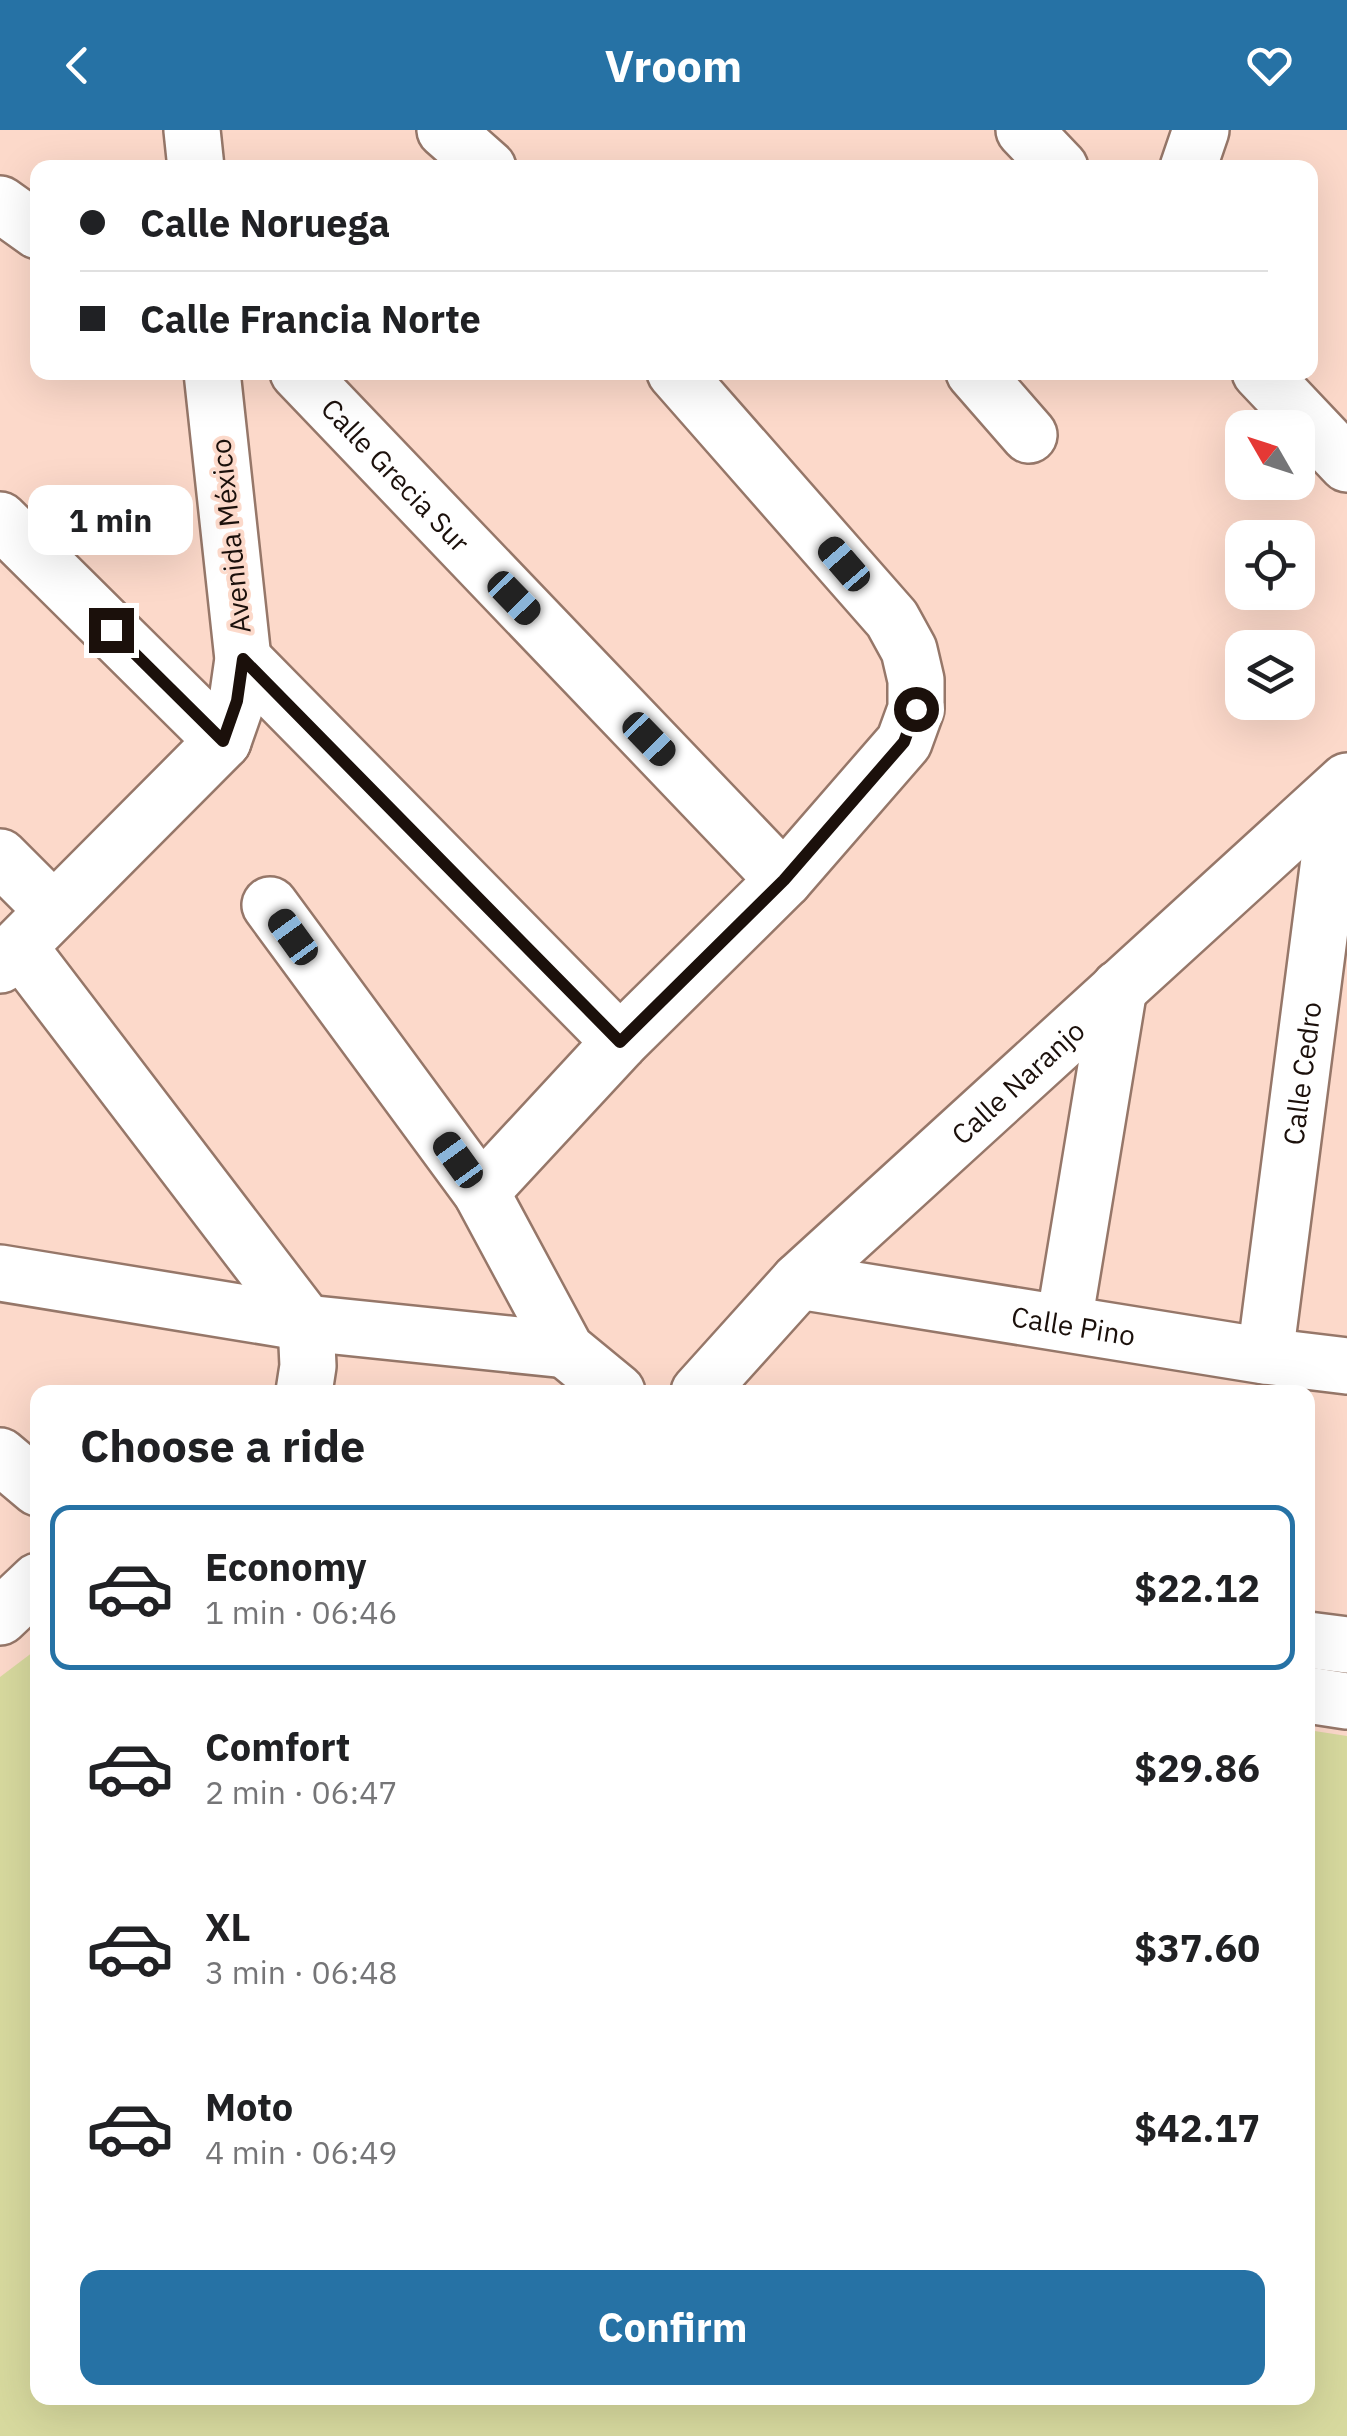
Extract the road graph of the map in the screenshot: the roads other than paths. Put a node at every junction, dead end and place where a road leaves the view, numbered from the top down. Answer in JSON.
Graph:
{"nodes":[{"id":1,"x":192,"y":130,"type":"edge"},
{"id":2,"x":445,"y":130,"type":"edge"},
{"id":3,"x":1024,"y":130,"type":"edge"},
{"id":4,"x":1202,"y":130,"type":"edge"},
{"id":5,"x":195,"y":160,"type":"edge"},
{"id":6,"x":479,"y":160,"type":"edge"},
{"id":7,"x":1052,"y":160,"type":"edge"},
{"id":8,"x":1191,"y":160,"type":"edge"},
{"id":9,"x":0,"y":204,"type":"edge"},
{"id":10,"x":30,"y":225,"type":"edge"},
{"id":11,"x":213,"y":380,"type":"edge"},
{"id":12,"x":306,"y":380,"type":"edge"},
{"id":13,"x":683,"y":380,"type":"edge"},
{"id":14,"x":981,"y":380,"type":"edge"},
{"id":15,"x":1268,"y":380,"type":"edge"},
{"id":16,"x":1029,"y":435,"type":"dead end"},
{"id":17,"x":1347,"y":464,"type":"edge"},
{"id":18,"x":0,"y":520,"type":"edge"},
{"id":19,"x":243,"y":659,"type":"junction"},
{"id":20,"x":223,"y":741,"type":"junction"},
{"id":21,"x":1344,"y":795,"type":"edge"},
{"id":22,"x":0,"y":857,"type":"edge"},
{"id":23,"x":784,"y":880,"type":"junction"},
{"id":24,"x":270,"y":905,"type":"dead end"},
{"id":25,"x":24,"y":940,"type":"edge"},
{"id":26,"x":1119,"y":988,"type":"junction"},
{"id":27,"x":620,"y":1042,"type":"junction"},
{"id":28,"x":481,"y":1192,"type":"junction"},
{"id":29,"x":0,"y":1272,"type":"edge"},
{"id":30,"x":799,"y":1281,"type":"junction"},
{"id":31,"x":1064,"y":1322,"type":"junction"},
{"id":32,"x":306,"y":1323,"type":"junction"},
{"id":33,"x":566,"y":1350,"type":"junction"},
{"id":34,"x":1265,"y":1356,"type":"junction"},
{"id":35,"x":1347,"y":1366,"type":"edge"},
{"id":36,"x":305,"y":1385,"type":"edge"},
{"id":37,"x":609,"y":1385,"type":"edge"},
{"id":38,"x":705,"y":1385,"type":"edge"},
{"id":39,"x":30,"y":1589,"type":"edge"},
{"id":40,"x":0,"y":1617,"type":"edge"},
{"id":41,"x":1315,"y":1641,"type":"edge"},
{"id":42,"x":1347,"y":1645,"type":"edge"},
{"id":43,"x":1315,"y":1696,"type":"edge"},
{"id":44,"x":1347,"y":1701,"type":"edge"}],
"edges":[{"from":1,"to":5,"type":"street"},
{"from":2,"to":6,"type":"street"},
{"from":3,"to":7,"type":"street"},
{"from":4,"to":8,"type":"street"},
{"from":9,"to":10,"type":"street"},
{"from":11,"to":19,"type":"street","name":"Avenida México"},
{"from":12,"to":23,"type":"street","name":"Calle Grecia Sur"},
{"from":13,"to":23,"type":"street"},
{"from":14,"to":16,"type":"street"},
{"from":15,"to":17,"type":"street"},
{"from":18,"to":20,"type":"street"},
{"from":19,"to":20,"type":"street","name":"Avenida México"},
{"from":19,"to":27,"type":"street"},
{"from":20,"to":25,"type":"street","name":"Avenida México"},
{"from":21,"to":26,"type":"street","name":"Calle Naranjo"},
{"from":21,"to":34,"type":"street","name":"Calle Cedro"},
{"from":22,"to":25,"type":"street"},
{"from":23,"to":27,"type":"street"},
{"from":24,"to":28,"type":"street"},
{"from":25,"to":32,"type":"street"},
{"from":26,"to":30,"type":"street","name":"Calle Naranjo"},
{"from":26,"to":31,"type":"street"},
{"from":27,"to":28,"type":"street"},
{"from":28,"to":33,"type":"street"},
{"from":29,"to":32,"type":"street"},
{"from":30,"to":31,"type":"street","name":"Calle Pino"},
{"from":30,"to":38,"type":"street","name":"Calle Naranjo"},
{"from":31,"to":34,"type":"street","name":"Calle Pino"},
{"from":32,"to":33,"type":"street"},
{"from":32,"to":36,"type":"street"},
{"from":33,"to":37,"type":"street"},
{"from":34,"to":35,"type":"street","name":"Calle Pino"},
{"from":39,"to":40,"type":"street"},
{"from":41,"to":42,"type":"street"},
{"from":43,"to":44,"type":"street"}]}
